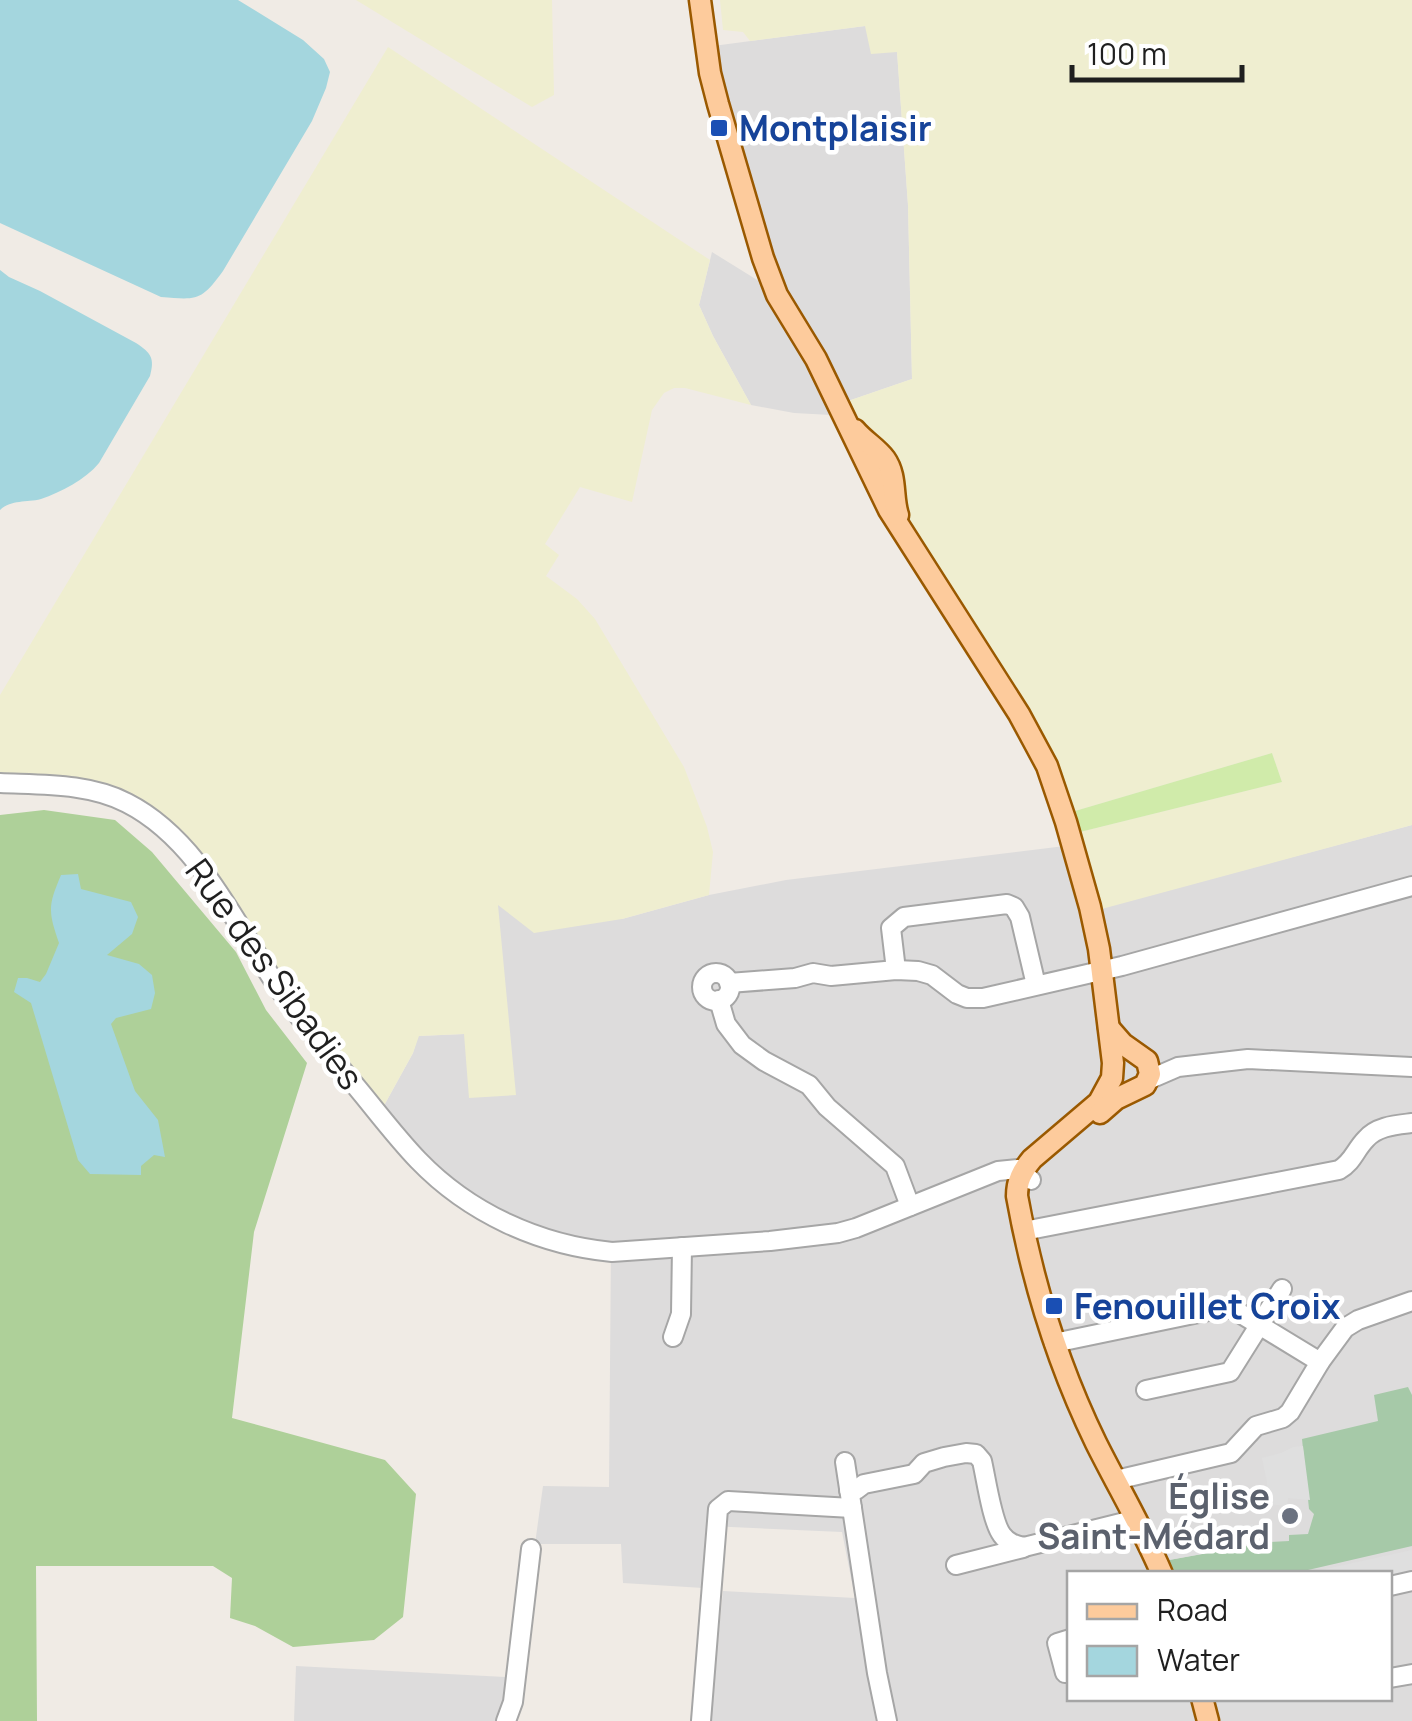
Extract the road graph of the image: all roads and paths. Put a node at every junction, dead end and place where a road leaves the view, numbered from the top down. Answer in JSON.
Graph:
{"nodes":[{"id":1,"x":700,"y":0,"type":"edge"},
{"id":2,"x":0,"y":783,"type":"edge"},
{"id":3,"x":1412,"y":886,"type":"edge"},
{"id":4,"x":896,"y":970,"type":"junction"},
{"id":5,"x":1101,"y":971,"type":"junction"},
{"id":6,"x":1036,"y":985,"type":"junction"},
{"id":7,"x":1108,"y":1026,"type":"junction"},
{"id":8,"x":1138,"y":1054,"type":"junction"},
{"id":9,"x":1178,"y":1067,"type":"junction"},
{"id":10,"x":1412,"y":1067,"type":"edge"},
{"id":11,"x":1112,"y":1070,"type":"junction"},
{"id":12,"x":1141,"y":1086,"type":"junction"},
{"id":13,"x":1412,"y":1122,"type":"edge"},
{"id":14,"x":1024,"y":1177,"type":"junction"},
{"id":15,"x":910,"y":1206,"type":"junction"},
{"id":16,"x":1031,"y":1230,"type":"junction"},
{"id":17,"x":682,"y":1247,"type":"junction"},
{"id":18,"x":1282,"y":1290,"type":"dead end"},
{"id":19,"x":1412,"y":1301,"type":"edge"},
{"id":20,"x":1260,"y":1325,"type":"junction"},
{"id":21,"x":673,"y":1337,"type":"dead end"},
{"id":22,"x":1054,"y":1344,"type":"junction"},
{"id":23,"x":1320,"y":1362,"type":"junction"},
{"id":24,"x":1146,"y":1390,"type":"dead end"},
{"id":25,"x":845,"y":1462,"type":"dead end"},
{"id":26,"x":1116,"y":1480,"type":"junction"},
{"id":27,"x":850,"y":1499,"type":"junction"},
{"id":28,"x":1136,"y":1518,"type":"junction"},
{"id":29,"x":1024,"y":1548,"type":"junction"},
{"id":30,"x":531,"y":1549,"type":"dead end"},
{"id":31,"x":956,"y":1565,"type":"dead end"},
{"id":32,"x":1161,"y":1571,"type":"edge"},
{"id":33,"x":1067,"y":1639,"type":"edge"},
{"id":34,"x":1067,"y":1673,"type":"edge"},
{"id":35,"x":506,"y":1721,"type":"edge"},
{"id":36,"x":701,"y":1721,"type":"edge"},
{"id":37,"x":886,"y":1721,"type":"edge"}],
"edges":[{"from":1,"to":5,"type":"main road"},
{"from":2,"to":17,"type":"street","name":"Rue des Sibadies"},
{"from":3,"to":5,"type":"street"},
{"from":4,"to":6,"type":"street"},
{"from":4,"to":6,"type":"street"},
{"from":4,"to":15,"type":"street"},
{"from":5,"to":6,"type":"street"},
{"from":5,"to":7,"type":"main road"},
{"from":7,"to":8,"type":"main road"},
{"from":7,"to":11,"type":"main road"},
{"from":8,"to":9,"type":"street"},
{"from":8,"to":11,"type":"main road"},
{"from":8,"to":12,"type":"main road"},
{"from":9,"to":10,"type":"street"},
{"from":9,"to":12,"type":"street"},
{"from":11,"to":12,"type":"main road"},
{"from":11,"to":14,"type":"main road"},
{"from":12,"to":14,"type":"main road"},
{"from":13,"to":16,"type":"street"},
{"from":14,"to":15,"type":"street","name":"Rue des Sibadies"},
{"from":14,"to":16,"type":"main road"},
{"from":15,"to":17,"type":"street","name":"Rue des Sibadies"},
{"from":16,"to":22,"type":"main road"},
{"from":17,"to":21,"type":"street"},
{"from":18,"to":20,"type":"street"},
{"from":19,"to":23,"type":"street"},
{"from":20,"to":22,"type":"street"},
{"from":20,"to":23,"type":"street"},
{"from":20,"to":24,"type":"street"},
{"from":22,"to":26,"type":"main road"},
{"from":23,"to":26,"type":"street"},
{"from":25,"to":27,"type":"street"},
{"from":26,"to":28,"type":"main road"},
{"from":27,"to":29,"type":"street"},
{"from":27,"to":36,"type":"street"},
{"from":27,"to":37,"type":"street"},
{"from":28,"to":29,"type":"street"},
{"from":28,"to":32,"type":"main road"},
{"from":29,"to":31,"type":"street"},
{"from":30,"to":35,"type":"street"},
{"from":33,"to":34,"type":"street"}]}
